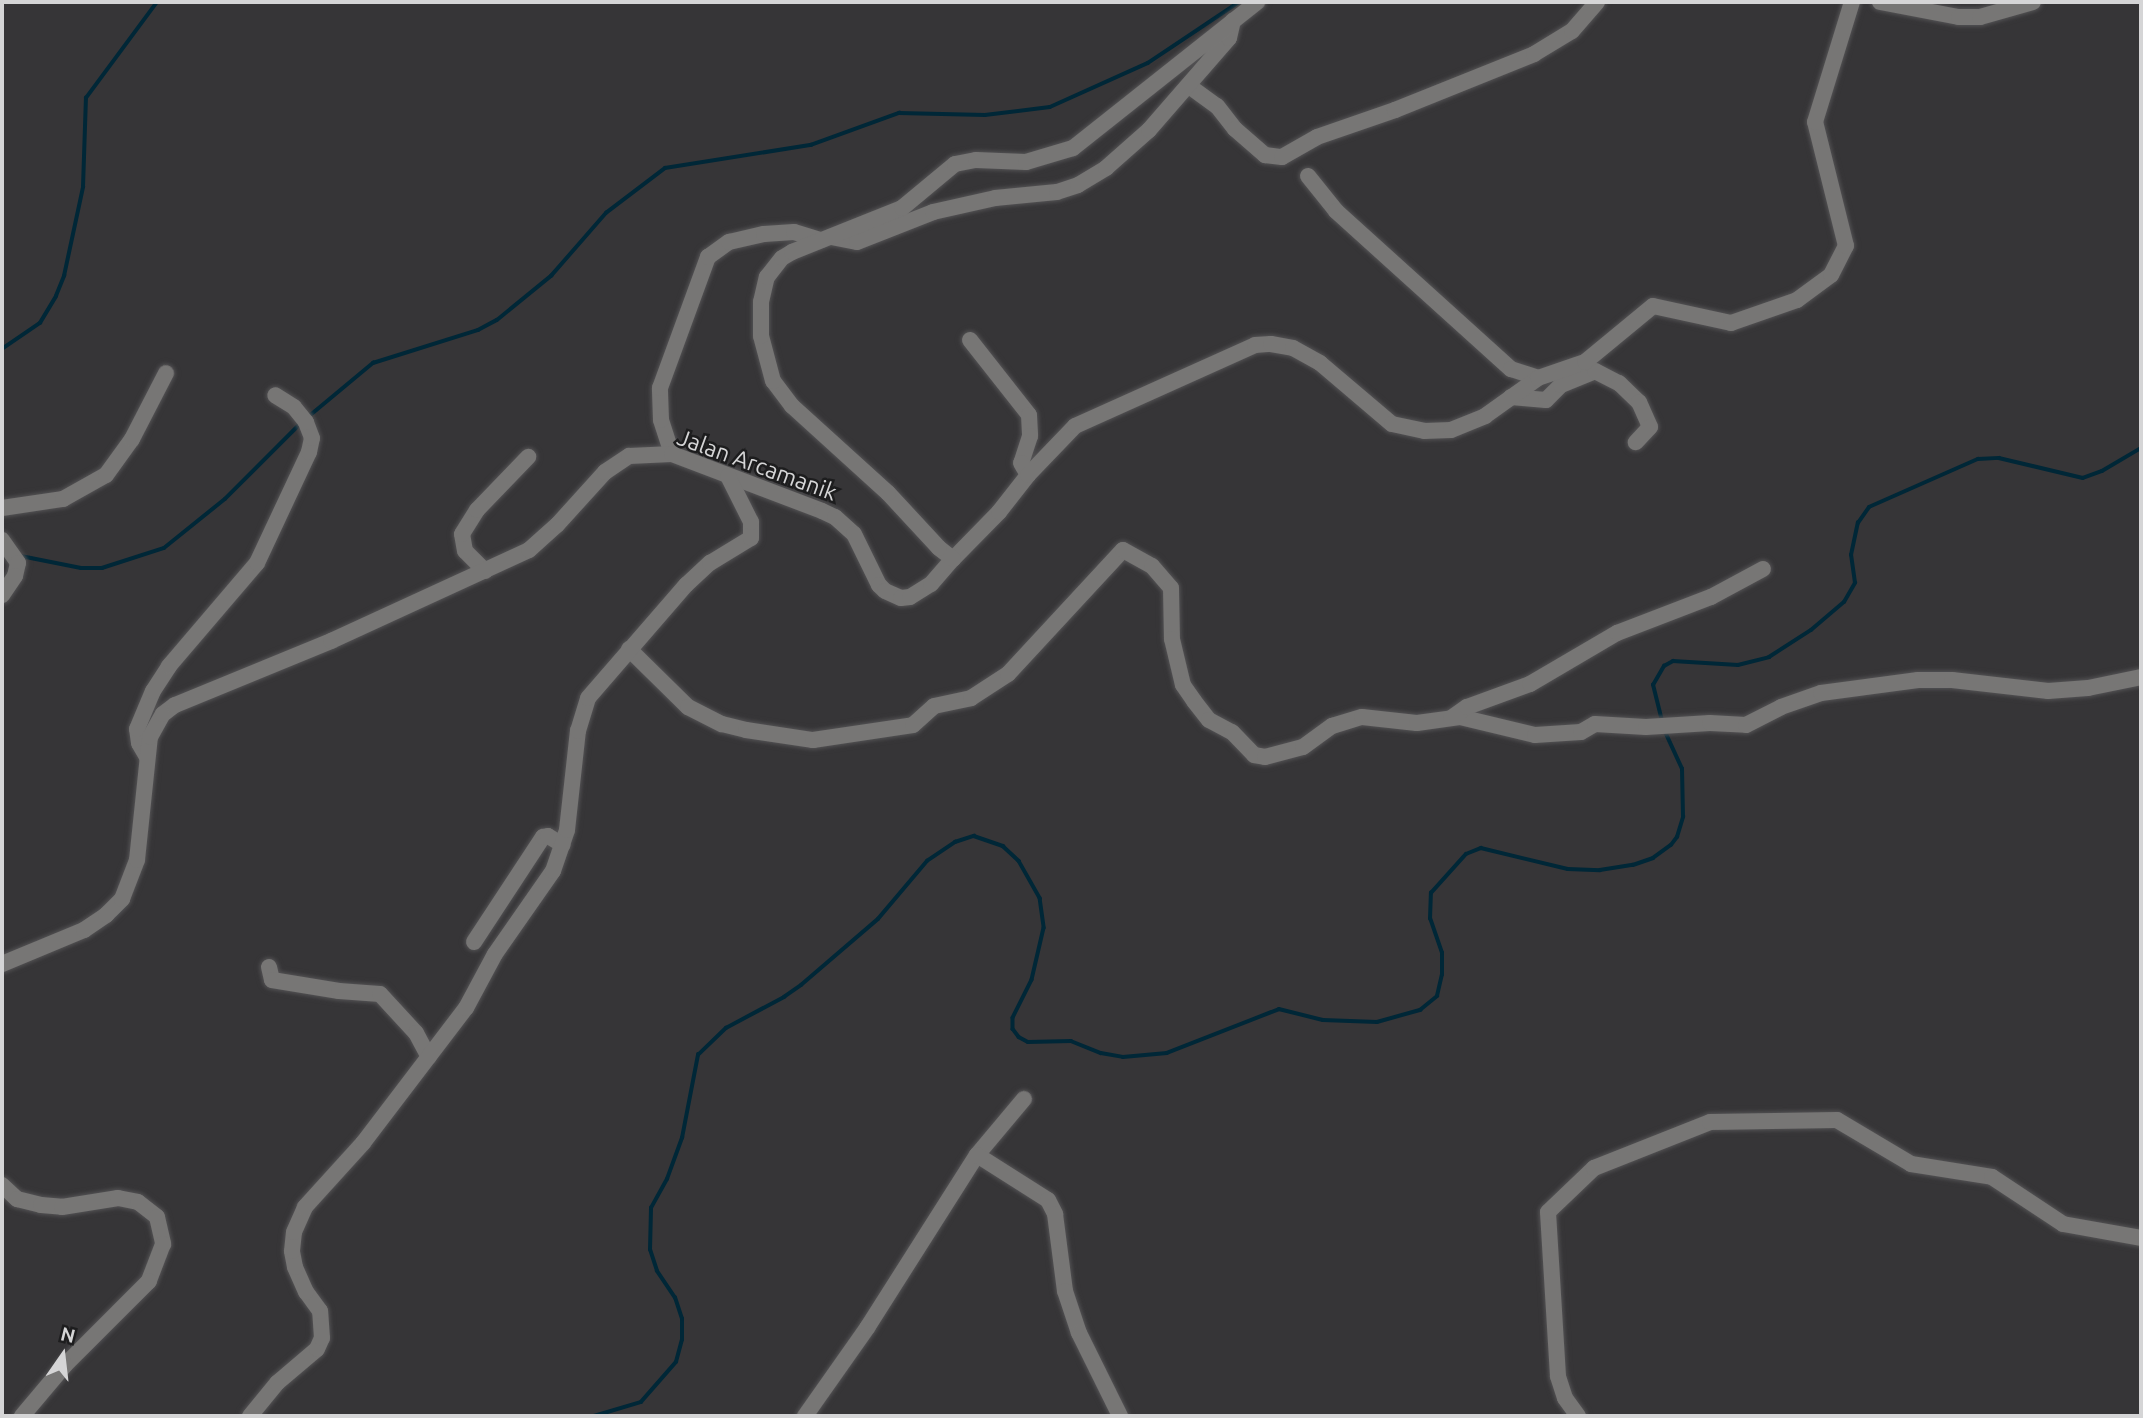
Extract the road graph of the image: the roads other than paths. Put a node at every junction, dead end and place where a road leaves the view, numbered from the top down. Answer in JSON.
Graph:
{"nodes":[{"id":1,"x":1257,"y":2,"type":"edge"},
{"id":2,"x":1597,"y":2,"type":"edge"},
{"id":3,"x":1852,"y":2,"type":"edge"},
{"id":4,"x":1880,"y":2,"type":"edge"},
{"id":5,"x":2033,"y":2,"type":"edge"},
{"id":6,"x":1233,"y":20,"type":"junction"},
{"id":7,"x":1189,"y":86,"type":"junction"},
{"id":8,"x":1308,"y":176,"type":"dead end"},
{"id":9,"x":826,"y":238,"type":"junction"},
{"id":10,"x":970,"y":341,"type":"dead end"},
{"id":11,"x":166,"y":373,"type":"dead end"},
{"id":12,"x":1538,"y":378,"type":"junction"},
{"id":13,"x":275,"y":395,"type":"dead end"},
{"id":14,"x":1511,"y":397,"type":"junction"},
{"id":15,"x":1636,"y":442,"type":"dead end"},
{"id":16,"x":672,"y":454,"type":"junction"},
{"id":17,"x":528,"y":457,"type":"dead end"},
{"id":18,"x":1028,"y":475,"type":"junction"},
{"id":19,"x":728,"y":476,"type":"junction"},
{"id":20,"x":2,"y":508,"type":"edge"},
{"id":21,"x":2,"y":540,"type":"edge"},
{"id":22,"x":953,"y":559,"type":"junction"},
{"id":23,"x":1763,"y":569,"type":"dead end"},
{"id":24,"x":485,"y":571,"type":"junction"},
{"id":25,"x":2,"y":595,"type":"edge"},
{"id":26,"x":629,"y":649,"type":"junction"},
{"id":27,"x":2141,"y":677,"type":"edge"},
{"id":28,"x":1446,"y":721,"type":"junction"},
{"id":29,"x":148,"y":757,"type":"junction"},
{"id":30,"x":563,"y":845,"type":"junction"},
{"id":31,"x":474,"y":942,"type":"dead end"},
{"id":32,"x":2,"y":964,"type":"edge"},
{"id":33,"x":269,"y":967,"type":"dead end"},
{"id":34,"x":429,"y":1057,"type":"junction"},
{"id":35,"x":1024,"y":1099,"type":"dead end"},
{"id":36,"x":977,"y":1155,"type":"junction"},
{"id":37,"x":2,"y":1185,"type":"edge"},
{"id":38,"x":2141,"y":1238,"type":"edge"},
{"id":39,"x":22,"y":1416,"type":"edge"},
{"id":40,"x":250,"y":1416,"type":"edge"},
{"id":41,"x":804,"y":1416,"type":"edge"},
{"id":42,"x":1120,"y":1416,"type":"edge"},
{"id":43,"x":1578,"y":1416,"type":"edge"}],
"edges":[{"from":1,"to":6,"type":"street","name":"Jalan Arcamanik"},
{"from":2,"to":7,"type":"street"},
{"from":3,"to":12,"type":"street"},
{"from":4,"to":5,"type":"street"},
{"from":6,"to":7,"type":"street"},
{"from":6,"to":9,"type":"street","name":"Jalan Arcamanik"},
{"from":7,"to":9,"type":"street"},
{"from":8,"to":12,"type":"street"},
{"from":9,"to":16,"type":"street"},
{"from":9,"to":22,"type":"street","name":"Jalan Arcamanik"},
{"from":10,"to":18,"type":"street"},
{"from":11,"to":20,"type":"street"},
{"from":12,"to":14,"type":"street"},
{"from":13,"to":29,"type":"street"},
{"from":14,"to":15,"type":"street"},
{"from":14,"to":18,"type":"street"},
{"from":16,"to":19,"type":"street","name":"Jalan Arcamanik"},
{"from":16,"to":24,"type":"street","name":"Jalan Arcamanik"},
{"from":17,"to":24,"type":"street"},
{"from":18,"to":22,"type":"street"},
{"from":19,"to":22,"type":"street","name":"Jalan Arcamanik"},
{"from":19,"to":26,"type":"street"},
{"from":21,"to":25,"type":"street"},
{"from":23,"to":28,"type":"street"},
{"from":24,"to":29,"type":"street","name":"Jalan Arcamanik"},
{"from":26,"to":28,"type":"street"},
{"from":26,"to":30,"type":"street"},
{"from":27,"to":28,"type":"street"},
{"from":29,"to":32,"type":"street","name":"Jalan Arcamanik"},
{"from":30,"to":31,"type":"street"},
{"from":30,"to":34,"type":"street"},
{"from":33,"to":34,"type":"street"},
{"from":34,"to":40,"type":"street"},
{"from":35,"to":36,"type":"street"},
{"from":36,"to":41,"type":"street"},
{"from":36,"to":42,"type":"street"},
{"from":37,"to":39,"type":"street"},
{"from":38,"to":43,"type":"street"}]}
